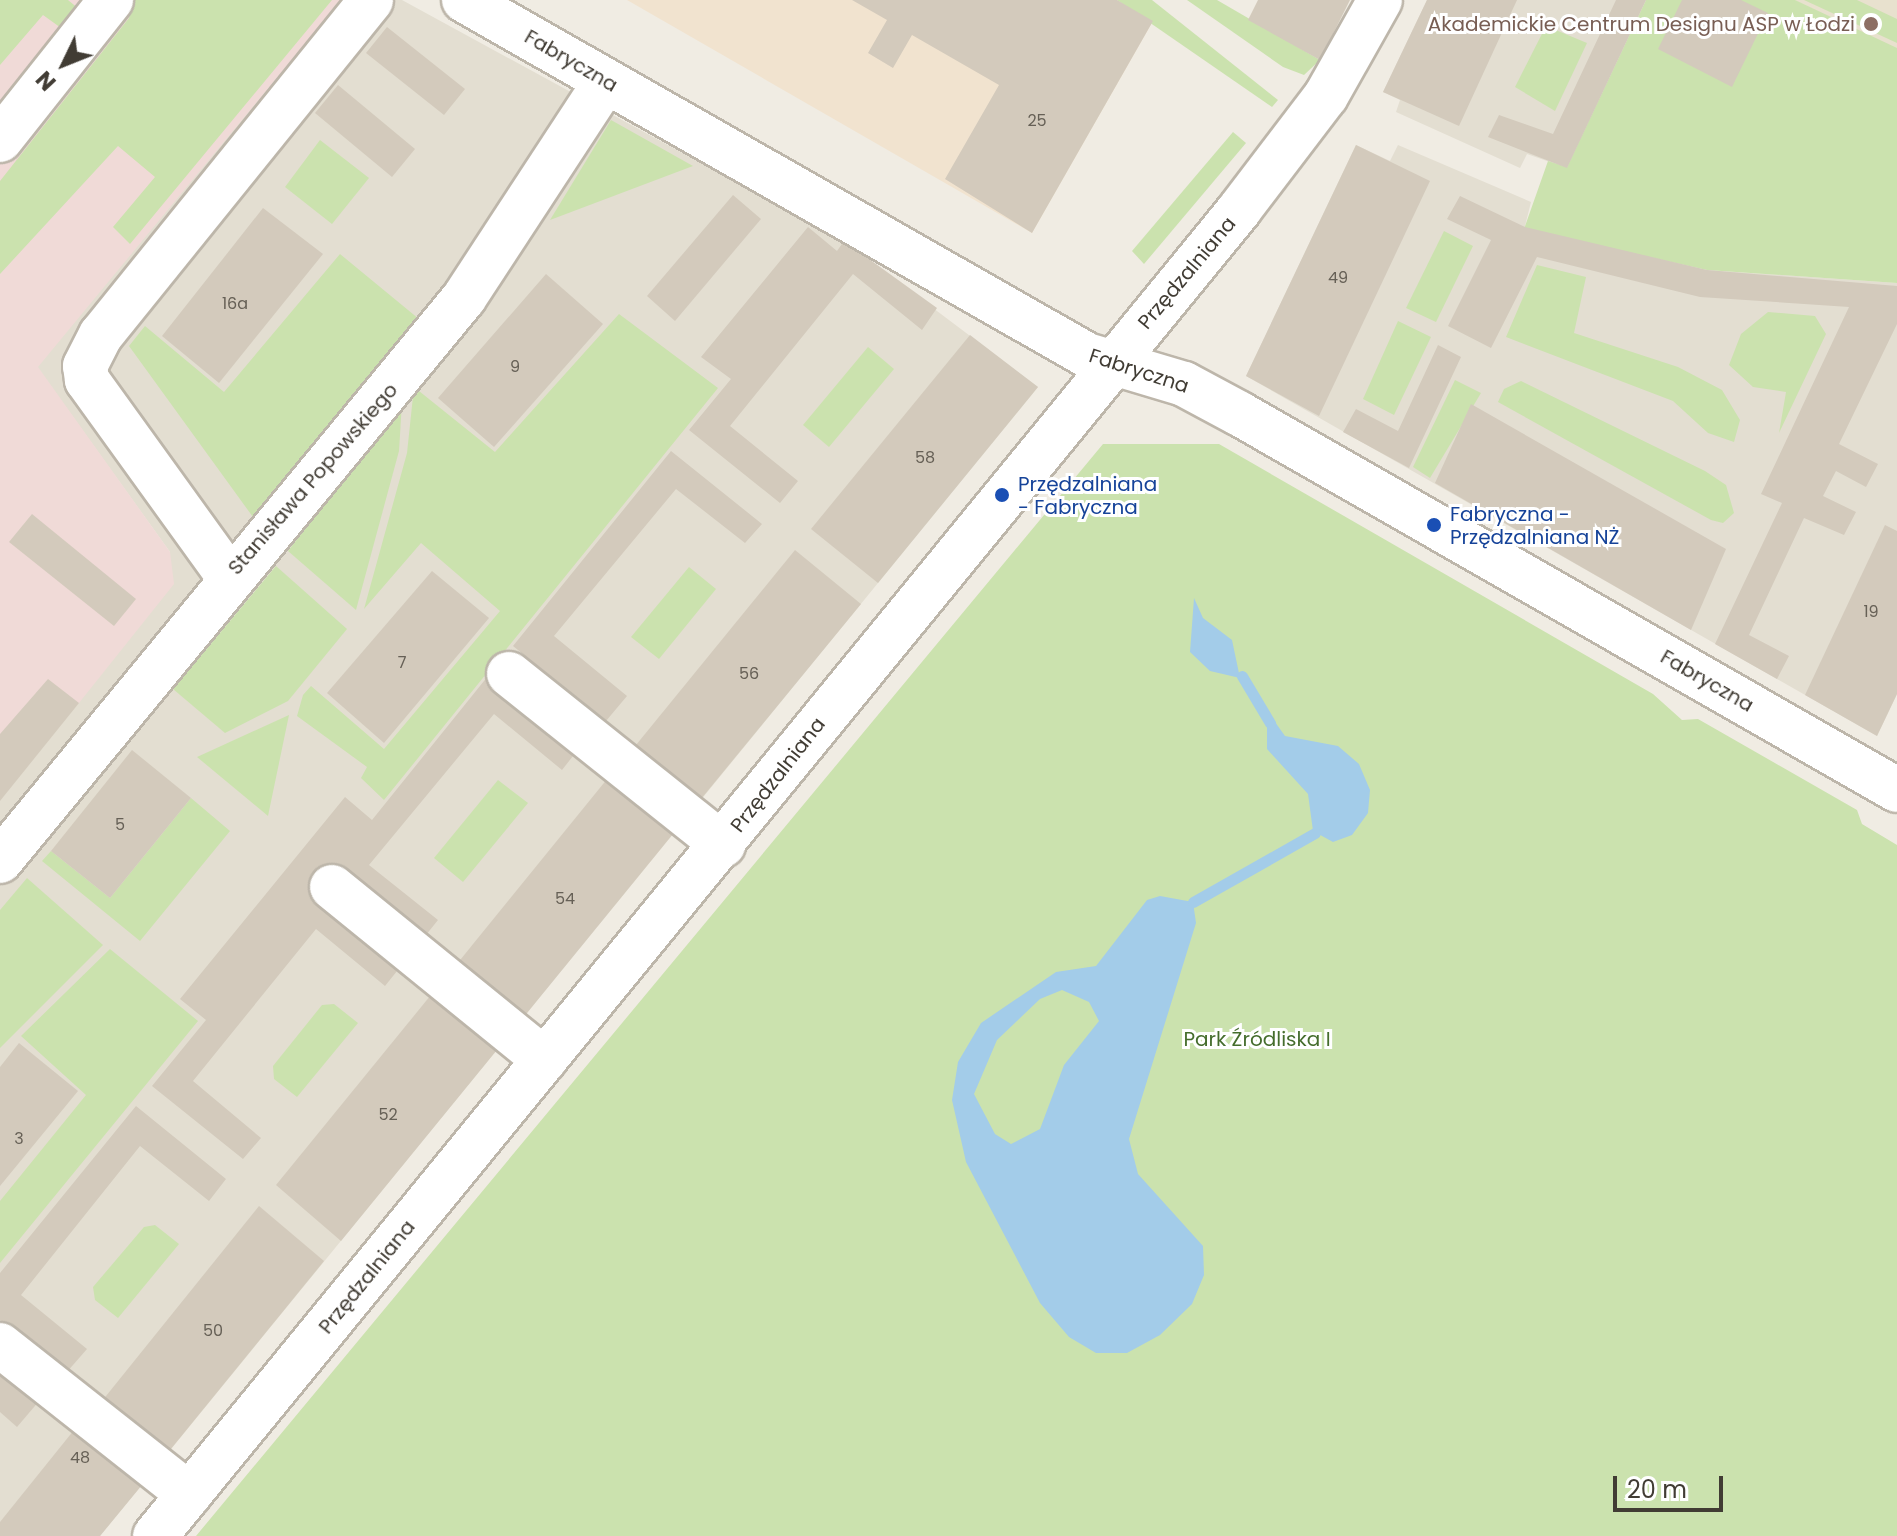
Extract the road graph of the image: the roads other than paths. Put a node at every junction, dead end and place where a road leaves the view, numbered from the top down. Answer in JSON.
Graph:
{"nodes":[{"id":1,"x":111,"y":0,"type":"edge"},
{"id":2,"x":371,"y":0,"type":"edge"},
{"id":3,"x":464,"y":0,"type":"edge"},
{"id":4,"x":1380,"y":0,"type":"edge"},
{"id":5,"x":606,"y":81,"type":"junction"},
{"id":6,"x":0,"y":140,"type":"edge"},
{"id":7,"x":1111,"y":362,"type":"junction"},
{"id":8,"x":229,"y":577,"type":"junction"},
{"id":9,"x":509,"y":674,"type":"dead end"},
{"id":10,"x":1897,"y":790,"type":"edge"},
{"id":11,"x":723,"y":845,"type":"junction"},
{"id":12,"x":3,"y":851,"type":"edge"},
{"id":13,"x":332,"y":887,"type":"dead end"},
{"id":14,"x":545,"y":1060,"type":"junction"},
{"id":15,"x":0,"y":1345,"type":"edge"},
{"id":16,"x":189,"y":1494,"type":"junction"},
{"id":17,"x":155,"y":1536,"type":"edge"}],
"edges":[{"from":1,"to":6,"type":"street"},
{"from":2,"to":8,"type":"street"},
{"from":3,"to":5,"type":"street","name":"Fabryczna"},
{"from":4,"to":7,"type":"street","name":"Przędzalniana"},
{"from":5,"to":7,"type":"street","name":"Fabryczna"},
{"from":5,"to":8,"type":"street","name":"Stanisława Popowskiego"},
{"from":7,"to":10,"type":"street","name":"Fabryczna"},
{"from":7,"to":11,"type":"street","name":"Przędzalniana"},
{"from":8,"to":12,"type":"street","name":"Stanisława Popowskiego"},
{"from":9,"to":11,"type":"street"},
{"from":11,"to":14,"type":"street","name":"Przędzalniana"},
{"from":13,"to":14,"type":"street"},
{"from":14,"to":16,"type":"street","name":"Przędzalniana"},
{"from":15,"to":16,"type":"street"},
{"from":16,"to":17,"type":"street","name":"Przędzalniana"}]}
